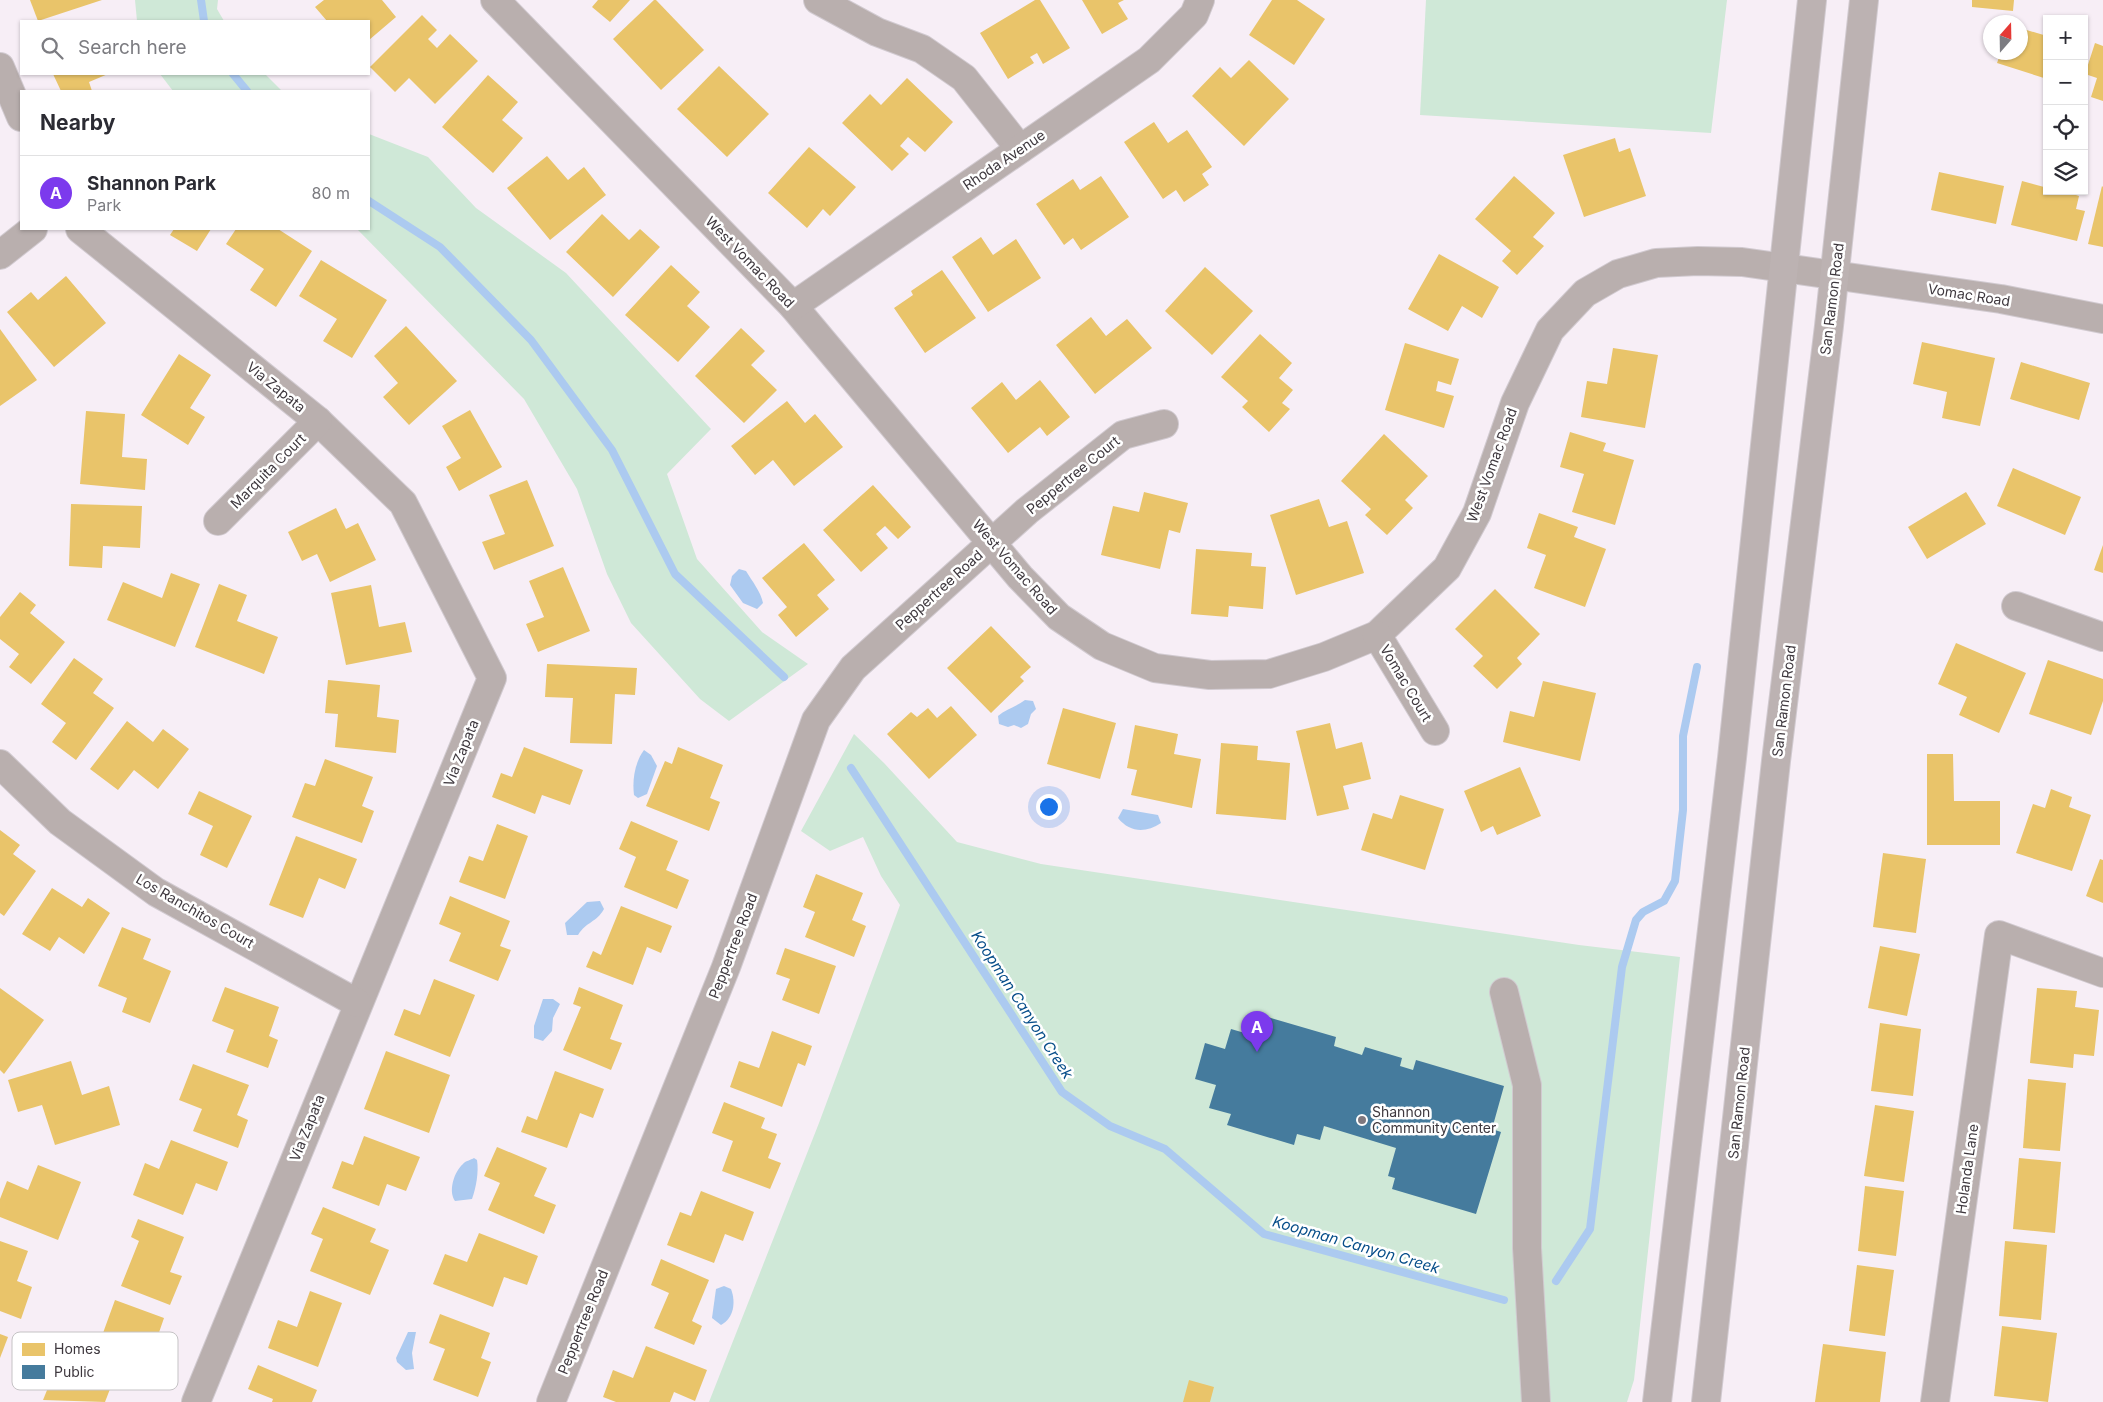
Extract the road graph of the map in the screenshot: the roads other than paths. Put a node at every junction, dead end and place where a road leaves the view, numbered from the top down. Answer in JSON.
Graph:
{"nodes":[{"id":1,"x":495,"y":0,"type":"edge"},
{"id":2,"x":818,"y":0,"type":"edge"},
{"id":3,"x":1200,"y":0,"type":"edge"},
{"id":4,"x":1812,"y":0,"type":"edge"},
{"id":5,"x":1864,"y":0,"type":"edge"},
{"id":6,"x":0,"y":67,"type":"edge"},
{"id":7,"x":20,"y":115,"type":"edge"},
{"id":8,"x":1020,"y":149,"type":"junction"},
{"id":9,"x":32,"y":230,"type":"edge"},
{"id":10,"x":81,"y":230,"type":"edge"},
{"id":11,"x":0,"y":255,"type":"edge"},
{"id":12,"x":1783,"y":268,"type":"junction"},
{"id":13,"x":1834,"y":275,"type":"junction"},
{"id":14,"x":793,"y":306,"type":"junction"},
{"id":15,"x":2103,"y":319,"type":"edge"},
{"id":16,"x":318,"y":421,"type":"junction"},
{"id":17,"x":1164,"y":424,"type":"dead end"},
{"id":18,"x":218,"y":521,"type":"dead end"},
{"id":19,"x":992,"y":542,"type":"junction"},
{"id":20,"x":2016,"y":606,"type":"dead end"},
{"id":21,"x":1377,"y":635,"type":"junction"},
{"id":22,"x":2103,"y":637,"type":"edge"},
{"id":23,"x":1435,"y":731,"type":"dead end"},
{"id":24,"x":0,"y":764,"type":"edge"},
{"id":25,"x":2103,"y":973,"type":"edge"},
{"id":26,"x":1504,"y":992,"type":"dead end"},
{"id":27,"x":357,"y":1003,"type":"junction"},
{"id":28,"x":196,"y":1402,"type":"edge"},
{"id":29,"x":551,"y":1402,"type":"edge"},
{"id":30,"x":1536,"y":1402,"type":"edge"},
{"id":31,"x":1657,"y":1402,"type":"edge"},
{"id":32,"x":1706,"y":1402,"type":"edge"},
{"id":33,"x":1935,"y":1402,"type":"edge"}],
"edges":[{"from":1,"to":14,"type":"street","name":"West Vomac Road"},
{"from":2,"to":8,"type":"street"},
{"from":3,"to":8,"type":"street","name":"Rhoda Avenue"},
{"from":4,"to":12,"type":"main road"},
{"from":5,"to":13,"type":"main road","name":"San Ramon Road"},
{"from":6,"to":7,"type":"street"},
{"from":8,"to":14,"type":"street","name":"Rhoda Avenue"},
{"from":9,"to":11,"type":"street"},
{"from":10,"to":16,"type":"street","name":"Via Zapata"},
{"from":12,"to":13,"type":"street","name":"West Vomac Road"},
{"from":12,"to":21,"type":"street","name":"West Vomac Road"},
{"from":12,"to":31,"type":"main road"},
{"from":13,"to":15,"type":"street","name":"Vomac Road"},
{"from":13,"to":32,"type":"main road","name":"San Ramon Road"},
{"from":14,"to":19,"type":"street","name":"West Vomac Road"},
{"from":16,"to":18,"type":"street","name":"Marquita Court"},
{"from":16,"to":27,"type":"street","name":"Via Zapata"},
{"from":17,"to":19,"type":"street","name":"Peppertree Court"},
{"from":19,"to":21,"type":"street","name":"West Vomac Road"},
{"from":19,"to":29,"type":"street","name":"Peppertree Road"},
{"from":20,"to":22,"type":"street"},
{"from":21,"to":23,"type":"street","name":"Vomac Court"},
{"from":24,"to":27,"type":"street","name":"Los Ranchitos Court"},
{"from":25,"to":33,"type":"street","name":"Holanda Lane"},
{"from":26,"to":30,"type":"street"},
{"from":27,"to":28,"type":"street","name":"Via Zapata"}]}
